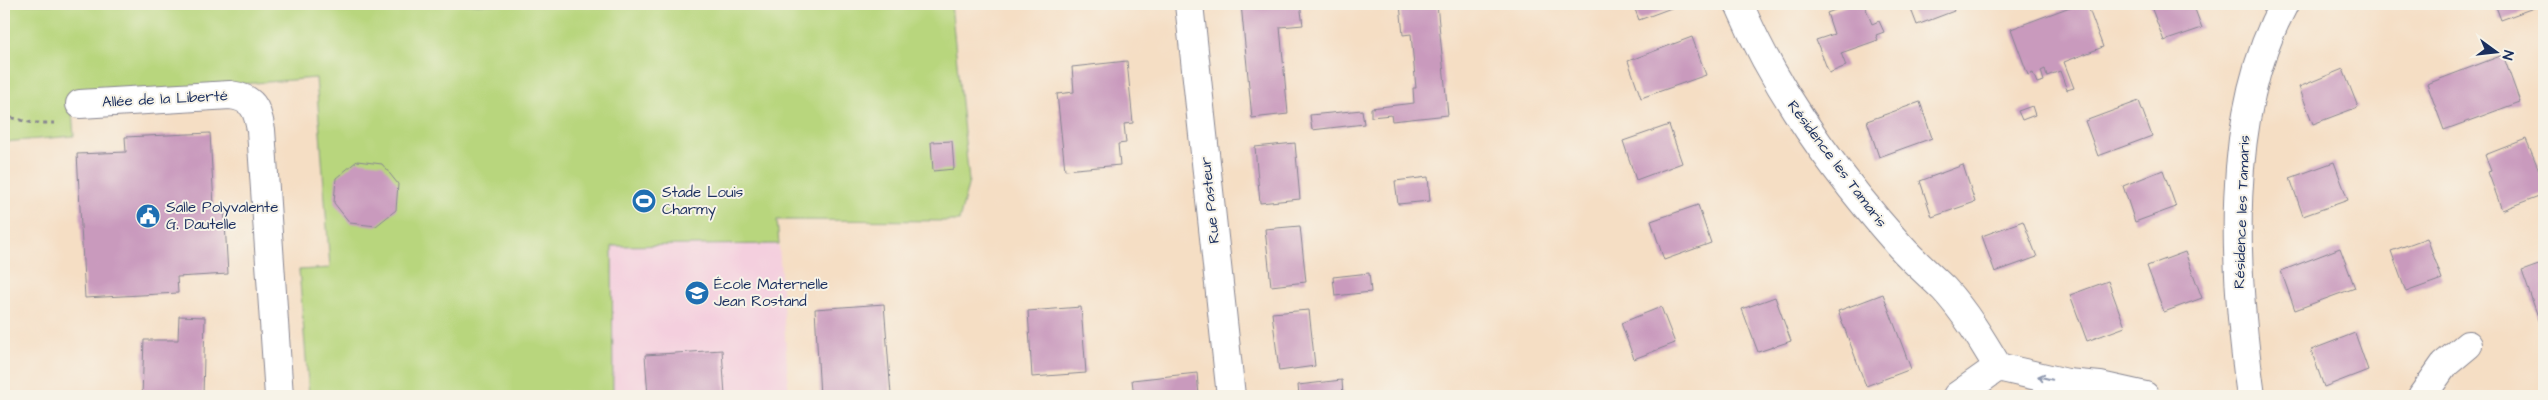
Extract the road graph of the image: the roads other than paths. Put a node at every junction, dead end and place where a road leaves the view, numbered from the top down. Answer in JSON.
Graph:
{"nodes":[{"id":1,"x":1189,"y":4,"type":"edge"},
{"id":2,"x":2284,"y":4,"type":"edge"},
{"id":3,"x":1750,"y":10,"type":"edge"},
{"id":4,"x":80,"y":104,"type":"road end"},
{"id":5,"x":2468,"y":345,"type":"dead end"},
{"id":6,"x":1998,"y":367,"type":"junction"},
{"id":7,"x":279,"y":396,"type":"edge"},
{"id":8,"x":1231,"y":396,"type":"edge"},
{"id":9,"x":1957,"y":396,"type":"edge"},
{"id":10,"x":2145,"y":396,"type":"edge"},
{"id":11,"x":2251,"y":396,"type":"edge"},
{"id":12,"x":2422,"y":396,"type":"edge"}],
"edges":[{"from":1,"to":8,"type":"street","name":"Rue Pasteur"},
{"from":2,"to":11,"type":"street","name":"Résidence les Tamaris"},
{"from":3,"to":6,"type":"street","name":"Résidence les Tamaris"},
{"from":4,"to":7,"type":"street","name":"Allée de la Liberté"},
{"from":5,"to":12,"type":"street"},
{"from":6,"to":9,"type":"street"},
{"from":10,"to":6,"type":"street","one_way":true}]}
